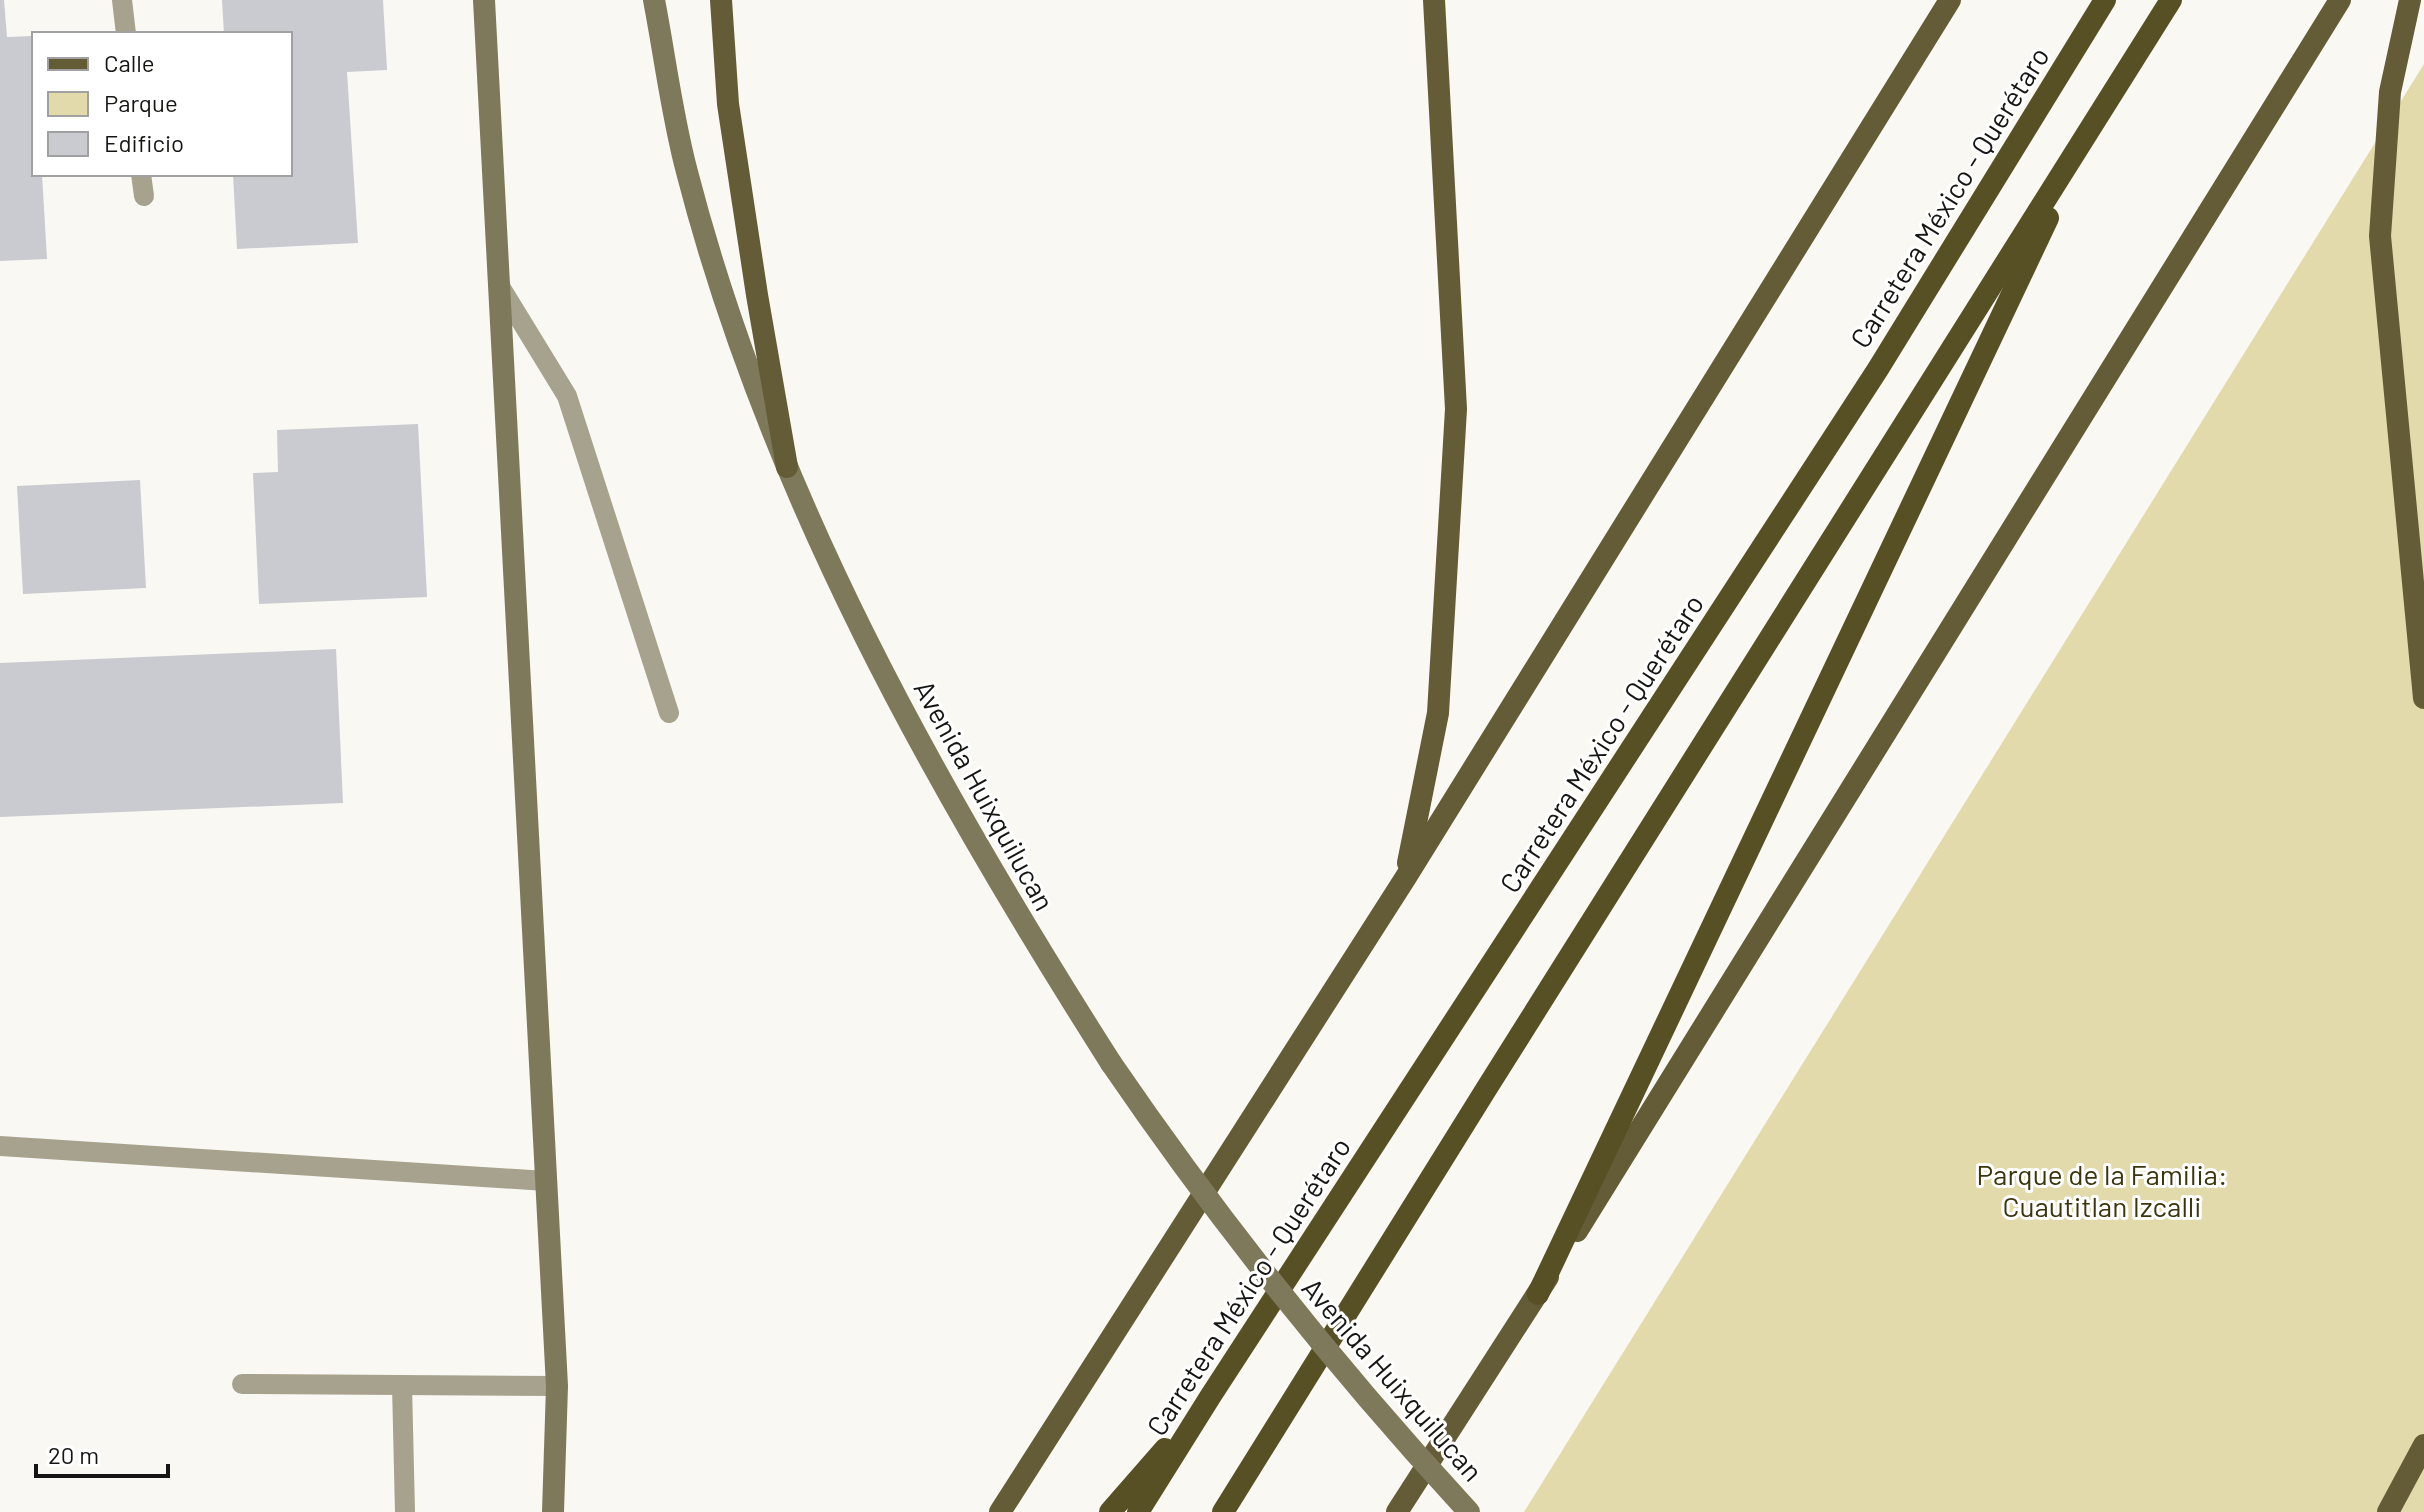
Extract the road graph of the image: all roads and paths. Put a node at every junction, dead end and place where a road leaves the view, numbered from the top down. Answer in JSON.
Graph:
{"nodes":[{"id":1,"x":122,"y":0,"type":"edge"},
{"id":2,"x":484,"y":0,"type":"edge"},
{"id":3,"x":654,"y":0,"type":"edge"},
{"id":4,"x":721,"y":0,"type":"edge"},
{"id":5,"x":1434,"y":0,"type":"edge"},
{"id":6,"x":1950,"y":0,"type":"edge"},
{"id":7,"x":2105,"y":0,"type":"edge"},
{"id":8,"x":2171,"y":0,"type":"edge"},
{"id":9,"x":2340,"y":0,"type":"edge"},
{"id":10,"x":2410,"y":0,"type":"edge"},
{"id":11,"x":126,"y":32,"type":"edge"},
{"id":12,"x":2091,"y":127,"type":"junction"},
{"id":13,"x":141,"y":176,"type":"edge"},
{"id":14,"x":144,"y":196,"type":"dead end"},
{"id":15,"x":499,"y":285,"type":"junction"},
{"id":16,"x":787,"y":467,"type":"junction"},
{"id":17,"x":2424,"y":698,"type":"edge"},
{"id":18,"x":669,"y":713,"type":"dead end"},
{"id":19,"x":1406,"y":877,"type":"junction"},
{"id":20,"x":0,"y":1146,"type":"edge"},
{"id":21,"x":546,"y":1181,"type":"junction"},
{"id":22,"x":1538,"y":1294,"type":"junction"},
{"id":23,"x":242,"y":1384,"type":"dead end"},
{"id":24,"x":402,"y":1385,"type":"junction"},
{"id":25,"x":557,"y":1386,"type":"junction"},
{"id":26,"x":1210,"y":1397,"type":"junction"},
{"id":27,"x":2424,"y":1445,"type":"edge"},
{"id":28,"x":405,"y":1512,"type":"edge"},
{"id":29,"x":553,"y":1512,"type":"edge"},
{"id":30,"x":1000,"y":1512,"type":"edge"},
{"id":31,"x":1110,"y":1512,"type":"edge"},
{"id":32,"x":1138,"y":1512,"type":"edge"},
{"id":33,"x":1223,"y":1512,"type":"edge"},
{"id":34,"x":1397,"y":1512,"type":"edge"},
{"id":35,"x":1469,"y":1512,"type":"edge"},
{"id":36,"x":2388,"y":1512,"type":"edge"}],
"edges":[{"from":1,"to":11,"type":"lane"},
{"from":2,"to":15,"type":"main road"},
{"from":3,"to":16,"type":"main road","name":"Avenida Huixquilucan"},
{"from":4,"to":16,"type":"main road"},
{"from":5,"to":19,"type":"main road"},
{"from":6,"to":19,"type":"main road"},
{"from":7,"to":26,"type":"highway","name":"Carretera México - Querétaro"},
{"from":8,"to":12,"type":"highway"},
{"from":9,"to":22,"type":"main road"},
{"from":10,"to":17,"type":"main road"},
{"from":12,"to":22,"type":"highway"},
{"from":12,"to":33,"type":"highway"},
{"from":13,"to":14,"type":"lane"},
{"from":15,"to":18,"type":"lane"},
{"from":15,"to":21,"type":"main road"},
{"from":16,"to":35,"type":"main road","name":"Avenida Huixquilucan","bridge":true},
{"from":19,"to":30,"type":"main road"},
{"from":20,"to":21,"type":"lane"},
{"from":21,"to":25,"type":"main road"},
{"from":22,"to":34,"type":"main road"},
{"from":23,"to":24,"type":"lane"},
{"from":24,"to":25,"type":"lane"},
{"from":24,"to":28,"type":"lane"},
{"from":25,"to":29,"type":"main road"},
{"from":26,"to":31,"type":"highway"},
{"from":26,"to":32,"type":"highway","name":"Carretera México - Querétaro"},
{"from":27,"to":36,"type":"main road"}]}
